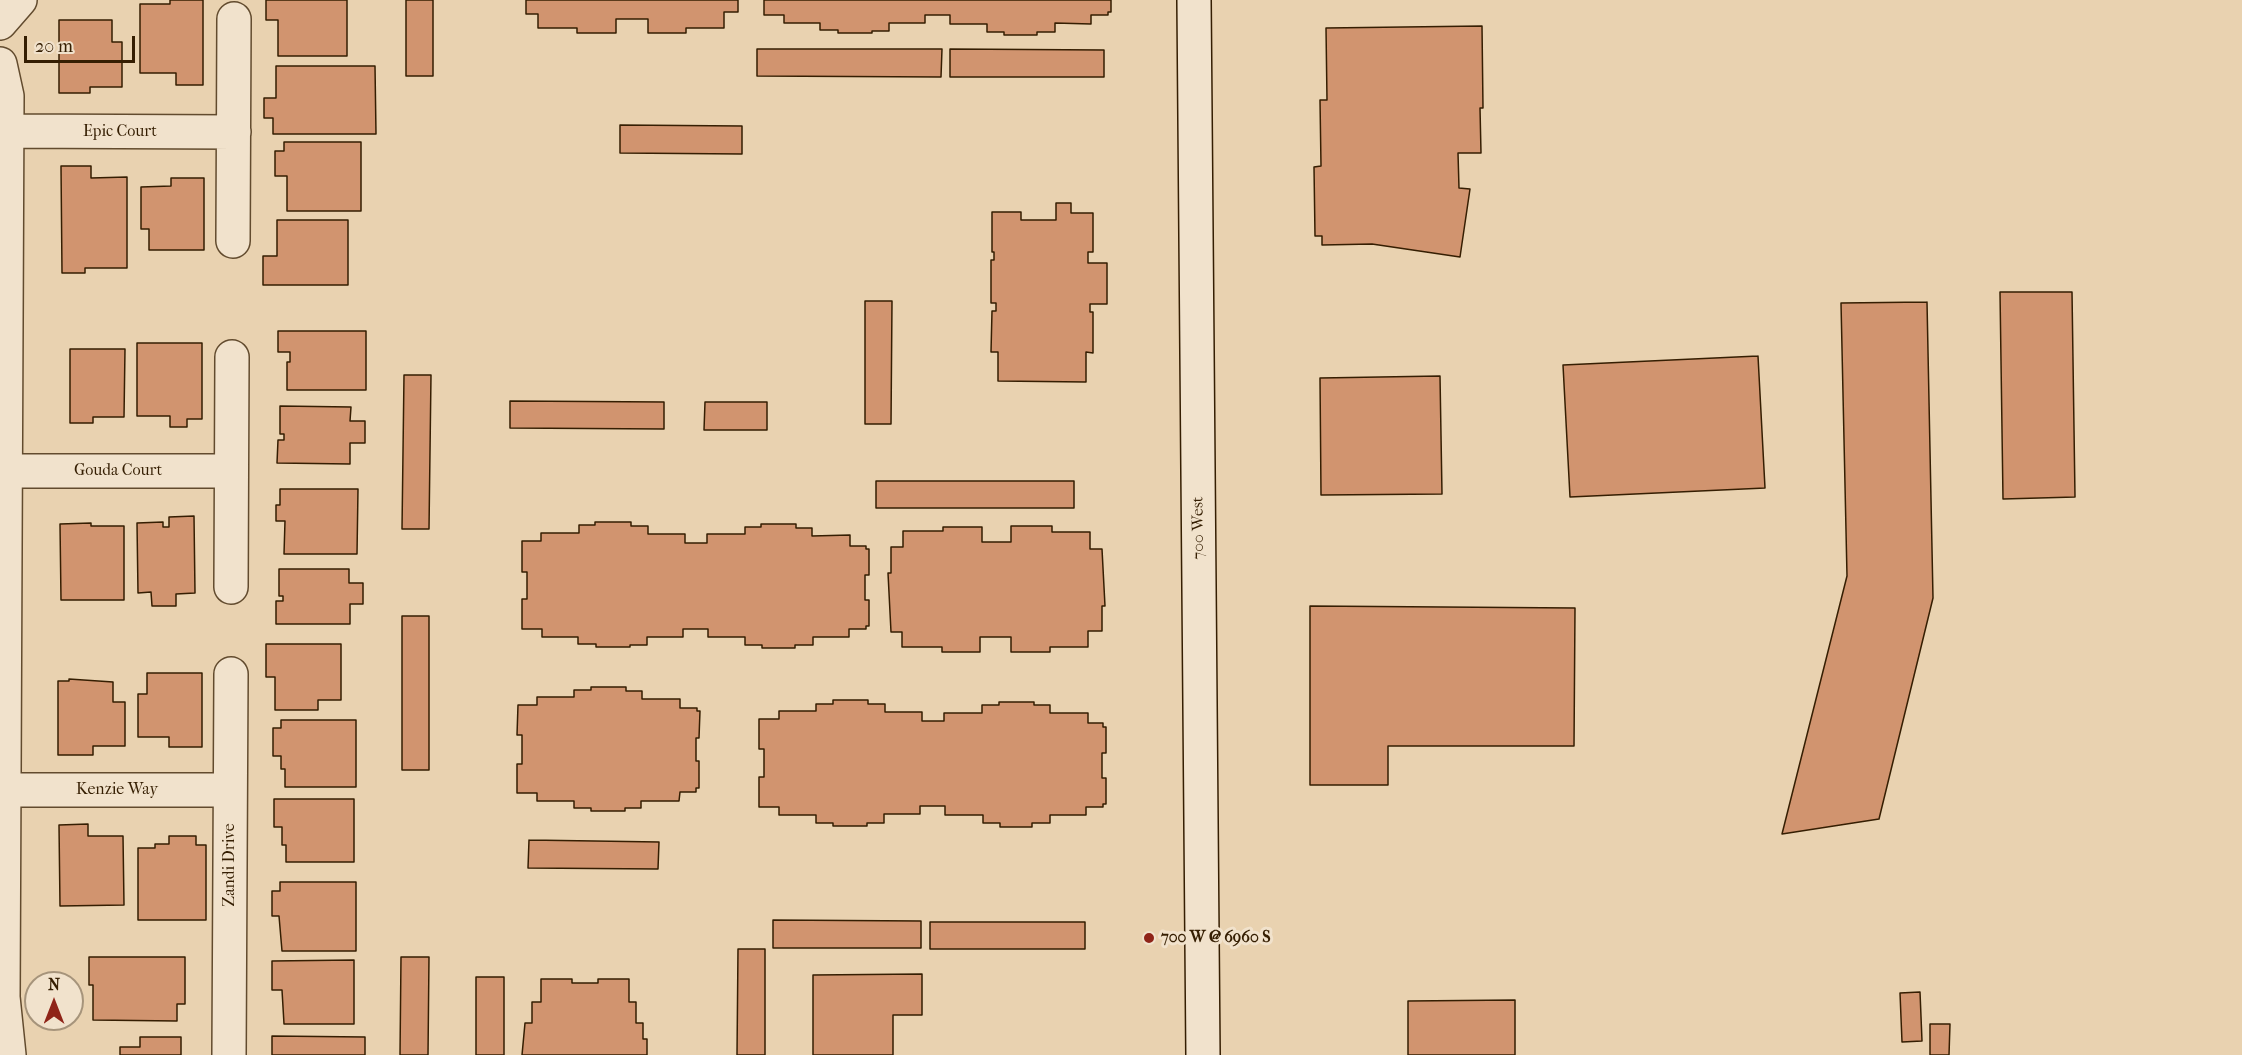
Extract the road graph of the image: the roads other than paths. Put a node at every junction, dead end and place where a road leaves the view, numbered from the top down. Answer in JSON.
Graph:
{"nodes":[{"id":1,"x":20,"y":0,"type":"edge"},
{"id":2,"x":1194,"y":0,"type":"edge"},
{"id":3,"x":234,"y":19,"type":"dead end"},
{"id":4,"x":0,"y":23,"type":"edge"},
{"id":5,"x":0,"y":64,"type":"edge"},
{"id":6,"x":6,"y":131,"type":"junction"},
{"id":7,"x":234,"y":132,"type":"junction"},
{"id":8,"x":233,"y":241,"type":"dead end"},
{"id":9,"x":232,"y":357,"type":"dead end"},
{"id":10,"x":3,"y":401,"type":"edge"},
{"id":11,"x":5,"y":471,"type":"junction"},
{"id":12,"x":231,"y":471,"type":"junction"},
{"id":13,"x":231,"y":586,"type":"dead end"},
{"id":14,"x":231,"y":674,"type":"dead end"},
{"id":15,"x":2,"y":720,"type":"edge"},
{"id":16,"x":3,"y":790,"type":"junction"},
{"id":17,"x":230,"y":790,"type":"junction"},
{"id":18,"x":5,"y":1043,"type":"edge"},
{"id":19,"x":229,"y":1055,"type":"edge"},
{"id":20,"x":1203,"y":1055,"type":"edge"}],
"edges":[{"from":1,"to":4,"type":"street"},
{"from":2,"to":20,"type":"street","name":"700 West"},
{"from":3,"to":7,"type":"street"},
{"from":5,"to":6,"type":"street"},
{"from":6,"to":7,"type":"street","name":"Epic Court"},
{"from":6,"to":10,"type":"street"},
{"from":7,"to":8,"type":"street"},
{"from":9,"to":12,"type":"street"},
{"from":10,"to":11,"type":"street"},
{"from":11,"to":12,"type":"street","name":"Gouda Court"},
{"from":11,"to":15,"type":"street"},
{"from":12,"to":13,"type":"street"},
{"from":14,"to":17,"type":"street","name":"Zandi Drive"},
{"from":15,"to":16,"type":"street"},
{"from":16,"to":17,"type":"street","name":"Kenzie Way"},
{"from":16,"to":18,"type":"street"},
{"from":17,"to":19,"type":"street","name":"Zandi Drive"}]}
